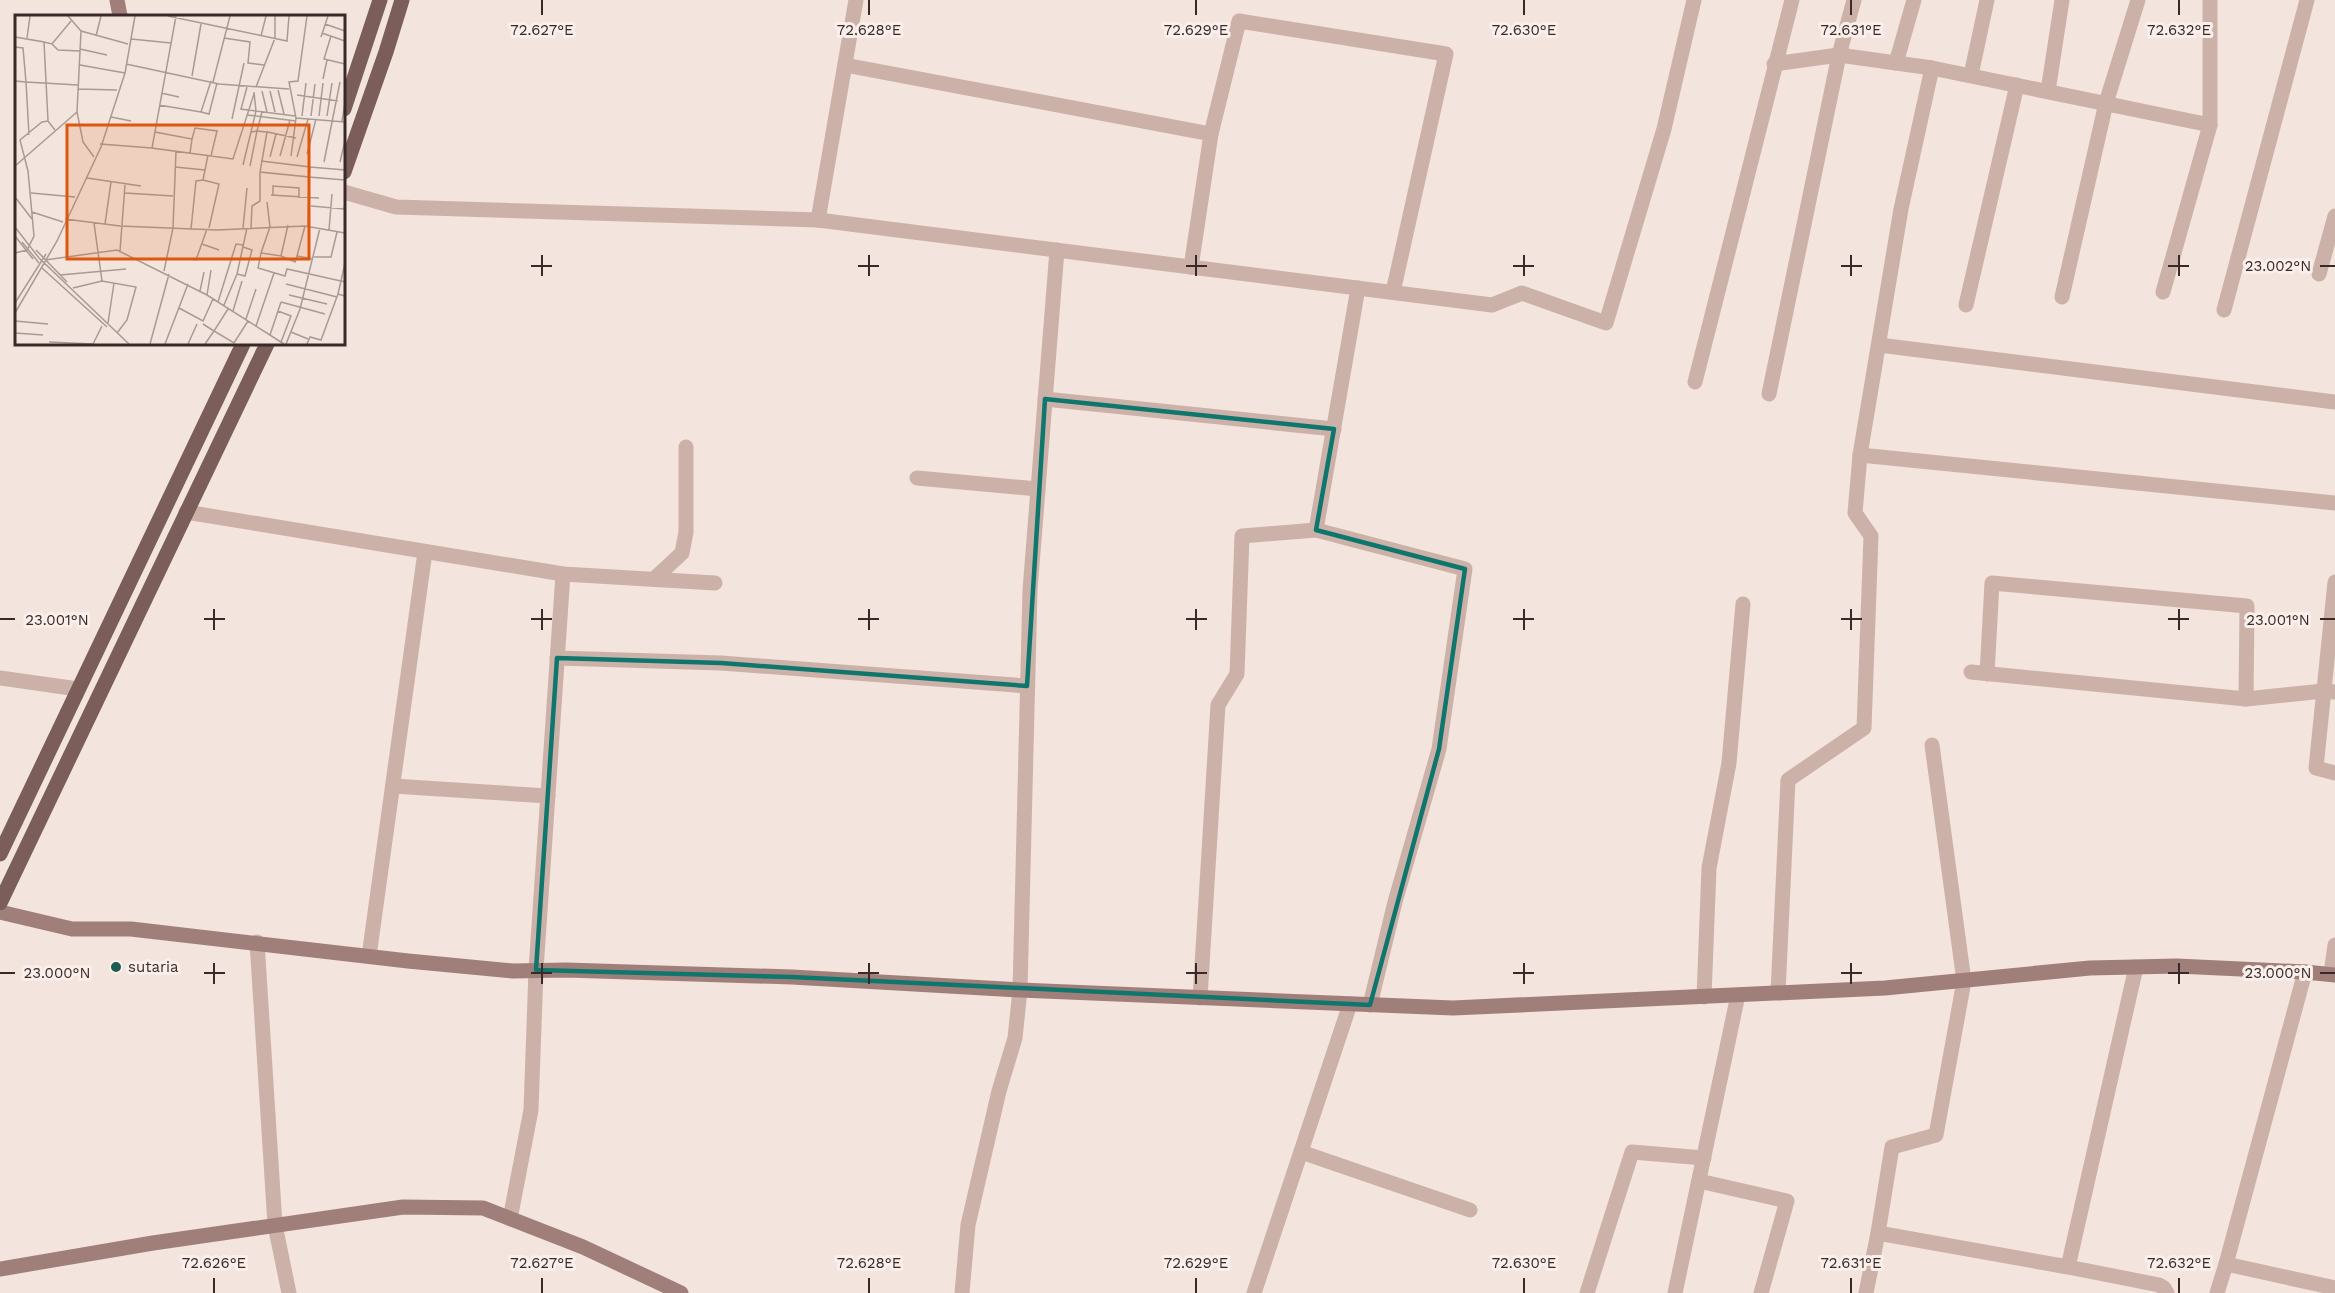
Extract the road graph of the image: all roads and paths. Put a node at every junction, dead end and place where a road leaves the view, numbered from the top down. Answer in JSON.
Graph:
{"nodes":[{"id":1,"x":117,"y":0,"type":"edge"},
{"id":2,"x":380,"y":0,"type":"edge"},
{"id":3,"x":402,"y":0,"type":"edge"},
{"id":4,"x":856,"y":0,"type":"edge"},
{"id":5,"x":1694,"y":0,"type":"edge"},
{"id":6,"x":1792,"y":0,"type":"edge"},
{"id":7,"x":1854,"y":0,"type":"edge"},
{"id":8,"x":1914,"y":0,"type":"edge"},
{"id":9,"x":1988,"y":0,"type":"edge"},
{"id":10,"x":2062,"y":0,"type":"edge"},
{"id":11,"x":2138,"y":0,"type":"edge"},
{"id":12,"x":2210,"y":0,"type":"edge"},
{"id":13,"x":2307,"y":0,"type":"edge"},
{"id":14,"x":120,"y":15,"type":"edge"},
{"id":15,"x":1839,"y":55,"type":"junction"},
{"id":16,"x":1896,"y":63,"type":"junction"},
{"id":17,"x":1774,"y":64,"type":"junction"},
{"id":18,"x":845,"y":65,"type":"junction"},
{"id":19,"x":1932,"y":68,"type":"junction"},
{"id":20,"x":1971,"y":75,"type":"junction"},
{"id":21,"x":2017,"y":85,"type":"junction"},
{"id":22,"x":2048,"y":91,"type":"junction"},
{"id":23,"x":2106,"y":103,"type":"junction"},
{"id":24,"x":345,"y":106,"type":"edge"},
{"id":25,"x":2210,"y":125,"type":"junction"},
{"id":26,"x":1211,"y":134,"type":"junction"},
{"id":27,"x":345,"y":169,"type":"edge"},
{"id":28,"x":345,"y":192,"type":"edge"},
{"id":29,"x":2335,"y":216,"type":"edge"},
{"id":30,"x":818,"y":220,"type":"junction"},
{"id":31,"x":1057,"y":250,"type":"junction"},
{"id":32,"x":1191,"y":267,"type":"junction"},
{"id":33,"x":2319,"y":274,"type":"dead end"},
{"id":34,"x":1358,"y":288,"type":"junction"},
{"id":35,"x":1394,"y":292,"type":"junction"},
{"id":36,"x":2163,"y":292,"type":"dead end"},
{"id":37,"x":2062,"y":297,"type":"dead end"},
{"id":38,"x":1966,"y":305,"type":"dead end"},
{"id":39,"x":2223,"y":310,"type":"dead end"},
{"id":40,"x":243,"y":345,"type":"edge"},
{"id":41,"x":267,"y":345,"type":"edge"},
{"id":42,"x":1879,"y":345,"type":"junction"},
{"id":43,"x":1695,"y":382,"type":"dead end"},
{"id":44,"x":1769,"y":394,"type":"dead end"},
{"id":45,"x":1045,"y":399,"type":"junction"},
{"id":46,"x":2335,"y":402,"type":"edge"},
{"id":47,"x":1334,"y":429,"type":"junction"},
{"id":48,"x":686,"y":447,"type":"dead end"},
{"id":49,"x":1860,"y":455,"type":"junction"},
{"id":50,"x":917,"y":478,"type":"dead end"},
{"id":51,"x":1038,"y":489,"type":"junction"},
{"id":52,"x":2335,"y":503,"type":"edge"},
{"id":53,"x":186,"y":512,"type":"junction"},
{"id":54,"x":1316,"y":530,"type":"junction"},
{"id":55,"x":425,"y":552,"type":"junction"},
{"id":56,"x":562,"y":574,"type":"junction"},
{"id":57,"x":654,"y":579,"type":"junction"},
{"id":58,"x":2335,"y":582,"type":"edge"},
{"id":59,"x":715,"y":583,"type":"dead end"},
{"id":60,"x":1743,"y":604,"type":"dead end"},
{"id":61,"x":557,"y":658,"type":"junction"},
{"id":62,"x":1971,"y":672,"type":"dead end"},
{"id":63,"x":1987,"y":674,"type":"junction"},
{"id":64,"x":0,"y":678,"type":"edge"},
{"id":65,"x":1028,"y":686,"type":"junction"},
{"id":66,"x":78,"y":689,"type":"junction"},
{"id":67,"x":2329,"y":691,"type":"edge"},
{"id":68,"x":2246,"y":699,"type":"junction"},
{"id":69,"x":1932,"y":745,"type":"dead end"},
{"id":70,"x":2335,"y":773,"type":"edge"},
{"id":71,"x":393,"y":786,"type":"junction"},
{"id":72,"x":548,"y":796,"type":"junction"},
{"id":73,"x":0,"y":854,"type":"edge"},
{"id":74,"x":0,"y":903,"type":"edge"},
{"id":75,"x":0,"y":912,"type":"edge"},
{"id":76,"x":257,"y":942,"type":"junction"},
{"id":77,"x":2335,"y":945,"type":"edge"},
{"id":78,"x":369,"y":956,"type":"junction"},
{"id":79,"x":2136,"y":967,"type":"junction"},
{"id":80,"x":536,"y":970,"type":"junction"},
{"id":81,"x":2305,"y":972,"type":"junction"},
{"id":82,"x":2333,"y":975,"type":"edge"},
{"id":83,"x":1964,"y":981,"type":"junction"},
{"id":84,"x":1020,"y":990,"type":"junction"},
{"id":85,"x":1778,"y":993,"type":"junction"},
{"id":86,"x":1738,"y":995,"type":"junction"},
{"id":87,"x":1704,"y":997,"type":"junction"},
{"id":88,"x":1200,"y":998,"type":"junction"},
{"id":89,"x":1350,"y":1004,"type":"junction"},
{"id":90,"x":1370,"y":1005,"type":"junction"},
{"id":91,"x":1300,"y":1152,"type":"junction"},
{"id":92,"x":1704,"y":1158,"type":"junction"},
{"id":93,"x":1699,"y":1181,"type":"junction"},
{"id":94,"x":1470,"y":1210,"type":"dead end"},
{"id":95,"x":510,"y":1219,"type":"junction"},
{"id":96,"x":275,"y":1225,"type":"junction"},
{"id":97,"x":1878,"y":1233,"type":"junction"},
{"id":98,"x":2226,"y":1264,"type":"junction"},
{"id":99,"x":2068,"y":1267,"type":"junction"},
{"id":100,"x":0,"y":1269,"type":"edge"},
{"id":101,"x":2335,"y":1288,"type":"edge"},
{"id":102,"x":290,"y":1293,"type":"edge"},
{"id":103,"x":681,"y":1293,"type":"edge"},
{"id":104,"x":962,"y":1293,"type":"edge"},
{"id":105,"x":1254,"y":1293,"type":"edge"},
{"id":106,"x":1587,"y":1293,"type":"edge"},
{"id":107,"x":1675,"y":1293,"type":"edge"},
{"id":108,"x":1761,"y":1293,"type":"edge"},
{"id":109,"x":1866,"y":1293,"type":"edge"},
{"id":110,"x":2167,"y":1293,"type":"edge"},
{"id":111,"x":2217,"y":1293,"type":"edge"}],
"edges":[{"from":1,"to":14,"type":"street"},
{"from":2,"to":24,"type":"main road"},
{"from":3,"to":27,"type":"main road"},
{"from":4,"to":18,"type":"street"},
{"from":5,"to":35,"type":"street"},
{"from":6,"to":17,"type":"street"},
{"from":7,"to":15,"type":"street"},
{"from":8,"to":16,"type":"street"},
{"from":9,"to":20,"type":"street"},
{"from":10,"to":22,"type":"street"},
{"from":11,"to":23,"type":"street"},
{"from":12,"to":25,"type":"street"},
{"from":13,"to":39,"type":"street"},
{"from":15,"to":16,"type":"street"},
{"from":15,"to":17,"type":"street"},
{"from":15,"to":44,"type":"street"},
{"from":16,"to":19,"type":"street"},
{"from":17,"to":43,"type":"street"},
{"from":18,"to":26,"type":"street"},
{"from":18,"to":30,"type":"street"},
{"from":19,"to":20,"type":"street"},
{"from":19,"to":42,"type":"street"},
{"from":20,"to":21,"type":"street"},
{"from":21,"to":22,"type":"street"},
{"from":21,"to":38,"type":"street"},
{"from":22,"to":23,"type":"street"},
{"from":23,"to":25,"type":"street"},
{"from":23,"to":37,"type":"street"},
{"from":25,"to":36,"type":"street"},
{"from":26,"to":32,"type":"street"},
{"from":26,"to":35,"type":"street"},
{"from":28,"to":30,"type":"street"},
{"from":29,"to":33,"type":"street"},
{"from":30,"to":31,"type":"street"},
{"from":31,"to":32,"type":"street"},
{"from":31,"to":45,"type":"street"},
{"from":32,"to":34,"type":"street"},
{"from":34,"to":35,"type":"street"},
{"from":34,"to":47,"type":"street"},
{"from":40,"to":66,"type":"main road"},
{"from":41,"to":53,"type":"main road"},
{"from":42,"to":46,"type":"street"},
{"from":42,"to":49,"type":"street"},
{"from":45,"to":47,"type":"street"},
{"from":45,"to":51,"type":"street"},
{"from":47,"to":54,"type":"street"},
{"from":48,"to":57,"type":"street"},
{"from":49,"to":52,"type":"street"},
{"from":49,"to":85,"type":"street"},
{"from":50,"to":51,"type":"street"},
{"from":51,"to":65,"type":"street"},
{"from":53,"to":55,"type":"street"},
{"from":53,"to":74,"type":"main road"},
{"from":54,"to":88,"type":"street"},
{"from":54,"to":90,"type":"street"},
{"from":55,"to":56,"type":"street"},
{"from":55,"to":71,"type":"street"},
{"from":56,"to":57,"type":"street"},
{"from":56,"to":61,"type":"street"},
{"from":57,"to":59,"type":"street"},
{"from":58,"to":67,"type":"street"},
{"from":60,"to":87,"type":"street"},
{"from":61,"to":65,"type":"street"},
{"from":61,"to":72,"type":"street"},
{"from":62,"to":63,"type":"street"},
{"from":63,"to":68,"type":"street"},
{"from":63,"to":68,"type":"street"},
{"from":64,"to":66,"type":"street"},
{"from":65,"to":84,"type":"street"},
{"from":66,"to":73,"type":"main road"},
{"from":67,"to":68,"type":"street"},
{"from":67,"to":70,"type":"street"},
{"from":69,"to":83,"type":"street"},
{"from":71,"to":72,"type":"street"},
{"from":71,"to":78,"type":"street"},
{"from":72,"to":80,"type":"street"},
{"from":75,"to":76,"type":"street"},
{"from":76,"to":78,"type":"street"},
{"from":76,"to":96,"type":"street"},
{"from":77,"to":82,"type":"street"},
{"from":78,"to":80,"type":"street"},
{"from":79,"to":81,"type":"street"},
{"from":79,"to":83,"type":"street"},
{"from":79,"to":99,"type":"street"},
{"from":80,"to":84,"type":"street"},
{"from":80,"to":95,"type":"street"},
{"from":81,"to":82,"type":"street"},
{"from":81,"to":98,"type":"street"},
{"from":83,"to":85,"type":"street"},
{"from":83,"to":97,"type":"street"},
{"from":84,"to":88,"type":"street"},
{"from":84,"to":104,"type":"street"},
{"from":85,"to":86,"type":"street"},
{"from":86,"to":87,"type":"street"},
{"from":86,"to":92,"type":"street"},
{"from":87,"to":90,"type":"street"},
{"from":88,"to":89,"type":"street"},
{"from":89,"to":90,"type":"street"},
{"from":89,"to":91,"type":"street"},
{"from":91,"to":94,"type":"street"},
{"from":91,"to":105,"type":"street"},
{"from":92,"to":93,"type":"street"},
{"from":92,"to":106,"type":"street"},
{"from":93,"to":107,"type":"street"},
{"from":93,"to":108,"type":"street"},
{"from":95,"to":96,"type":"street"},
{"from":95,"to":103,"type":"street"},
{"from":96,"to":100,"type":"street"},
{"from":96,"to":102,"type":"street"},
{"from":97,"to":99,"type":"street"},
{"from":97,"to":109,"type":"street"},
{"from":98,"to":101,"type":"street"},
{"from":98,"to":111,"type":"street"},
{"from":99,"to":110,"type":"street"}]}
